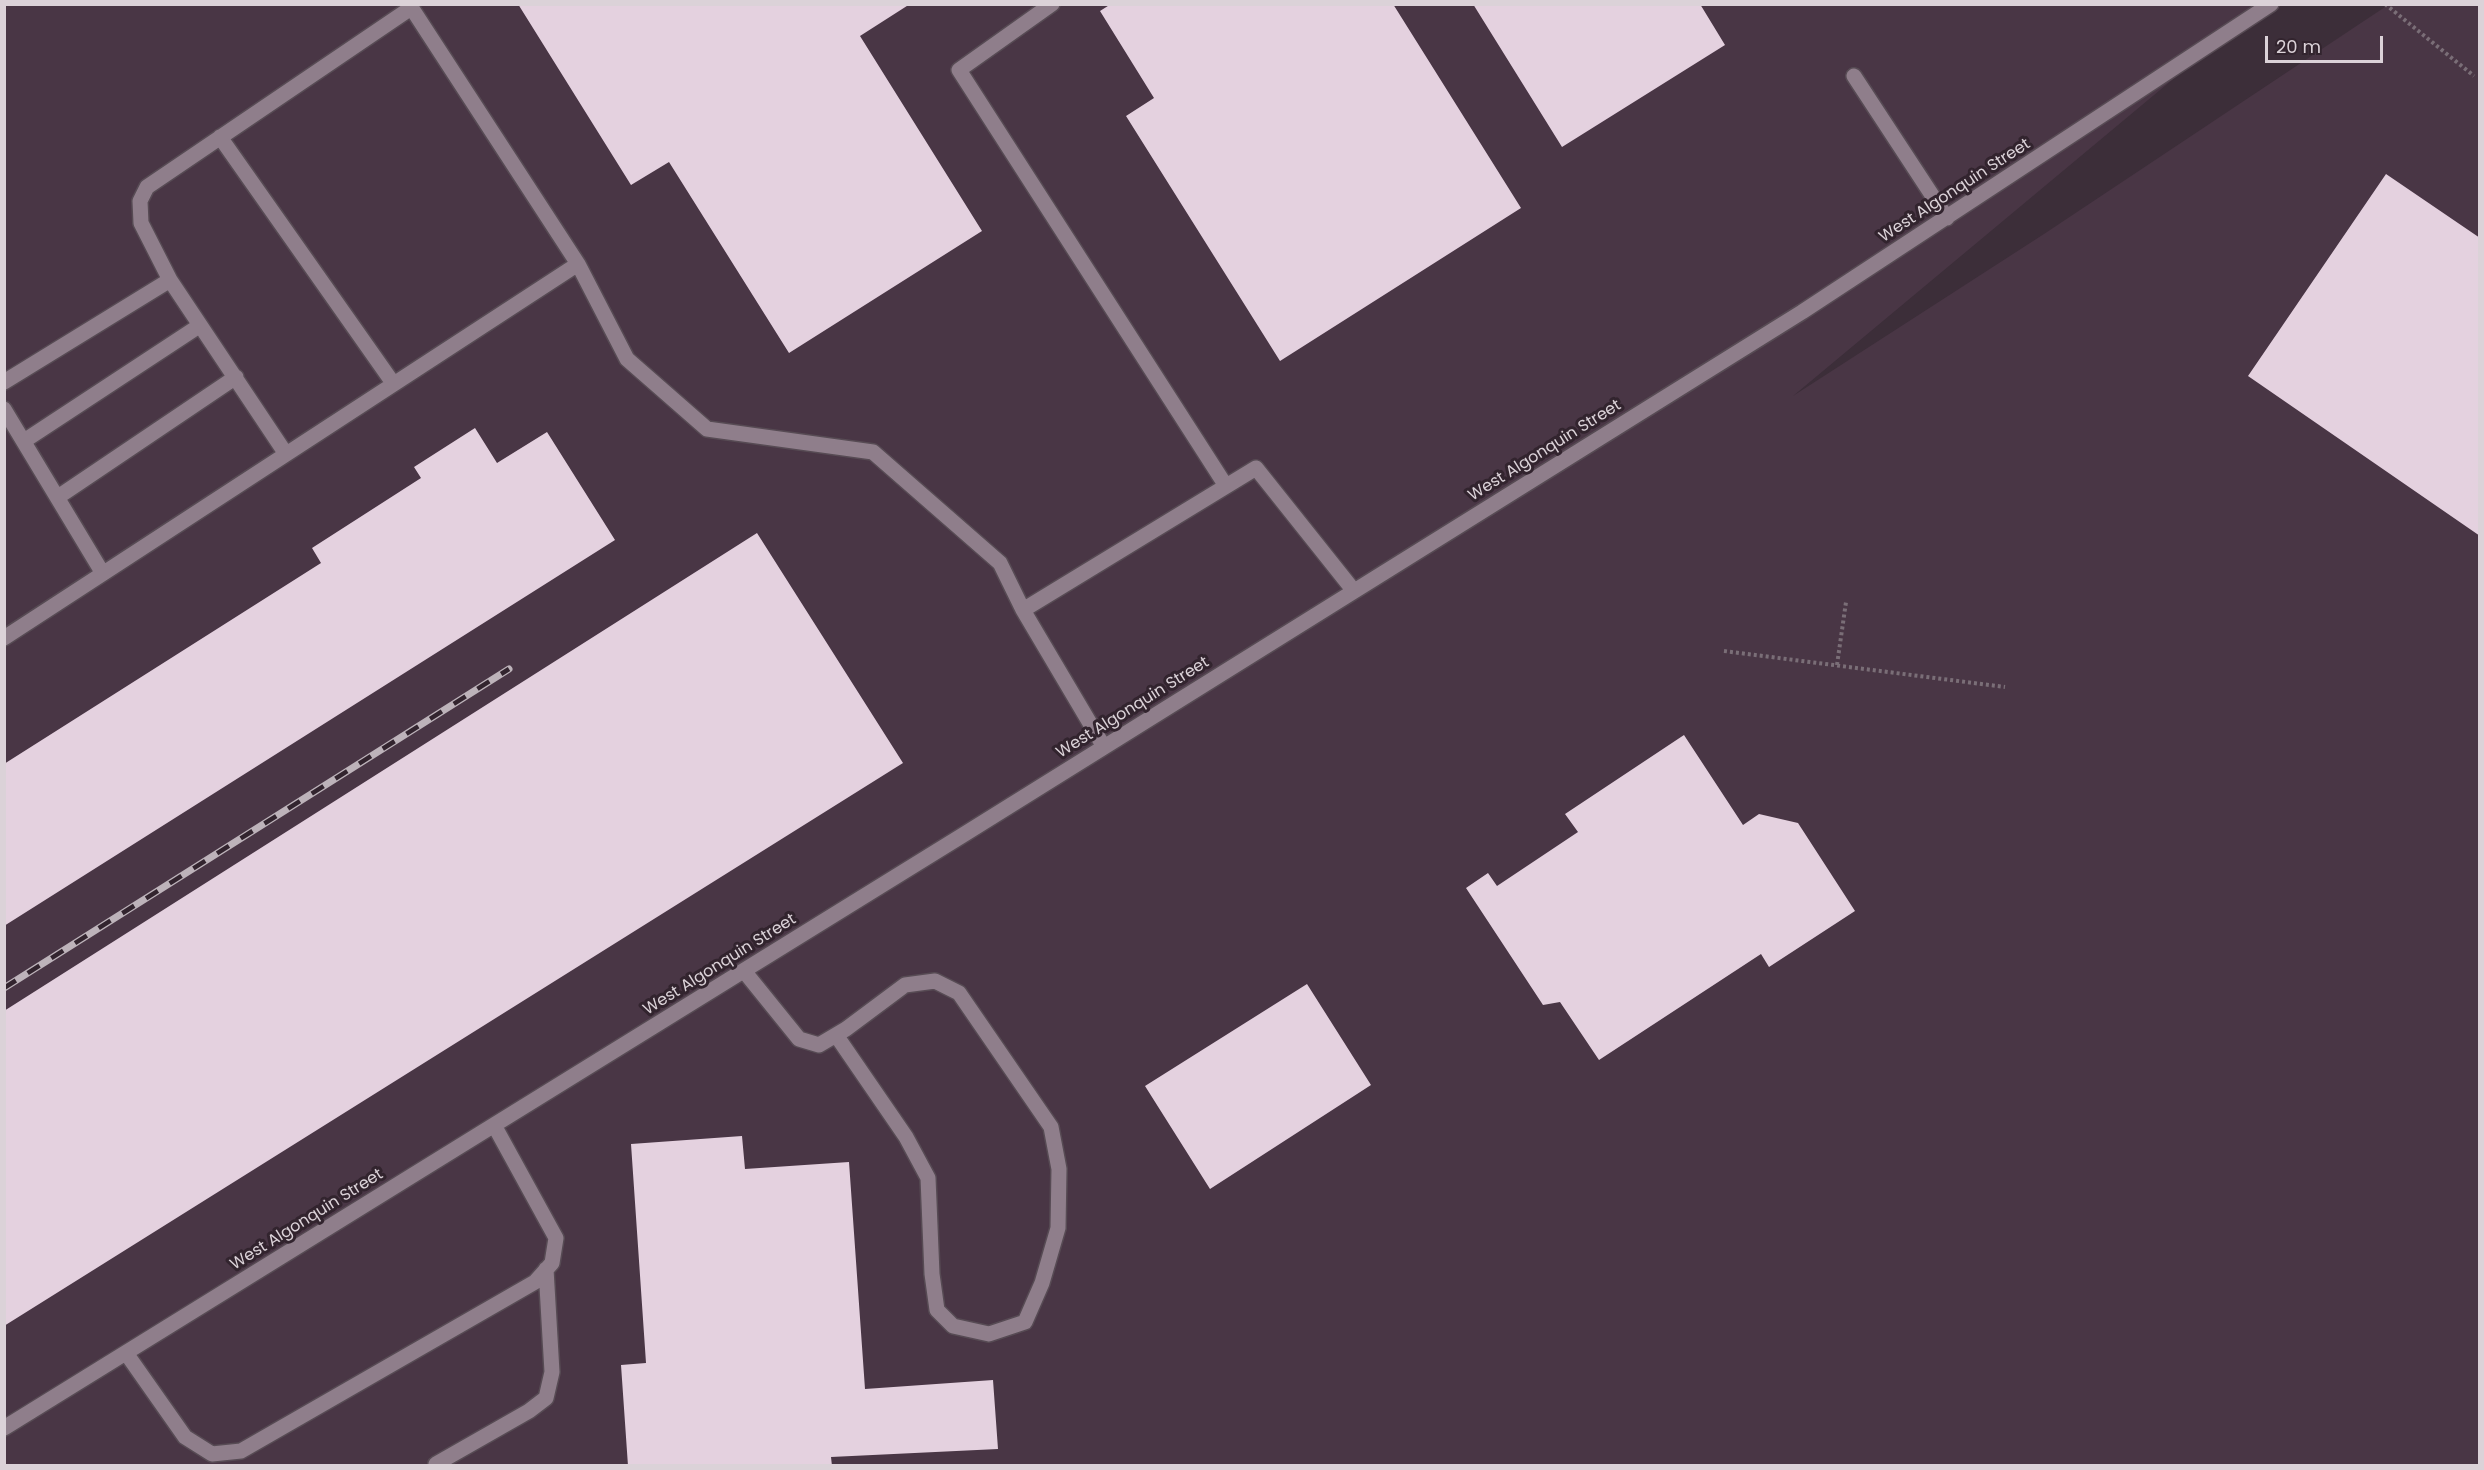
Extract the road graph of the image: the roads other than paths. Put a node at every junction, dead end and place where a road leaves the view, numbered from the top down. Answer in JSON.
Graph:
{"nodes":[{"id":1,"x":1052,"y":4,"type":"edge"},
{"id":2,"x":2271,"y":4,"type":"edge"},
{"id":3,"x":410,"y":6,"type":"edge"},
{"id":4,"x":1854,"y":76,"type":"dead end"},
{"id":5,"x":220,"y":137,"type":"junction"},
{"id":6,"x":1947,"y":218,"type":"junction"},
{"id":7,"x":578,"y":264,"type":"junction"},
{"id":8,"x":170,"y":280,"type":"junction"},
{"id":9,"x":199,"y":326,"type":"junction"},
{"id":10,"x":236,"y":377,"type":"junction"},
{"id":11,"x":4,"y":382,"type":"edge"},
{"id":12,"x":393,"y":383,"type":"junction"},
{"id":13,"x":4,"y":409,"type":"edge"},
{"id":14,"x":24,"y":441,"type":"junction"},
{"id":15,"x":286,"y":454,"type":"junction"},
{"id":16,"x":1226,"y":486,"type":"junction"},
{"id":17,"x":58,"y":497,"type":"junction"},
{"id":18,"x":102,"y":572,"type":"junction"},
{"id":19,"x":1354,"y":591,"type":"junction"},
{"id":20,"x":1023,"y":610,"type":"junction"},
{"id":21,"x":4,"y":638,"type":"edge"},
{"id":22,"x":1104,"y":747,"type":"junction"},
{"id":23,"x":744,"y":971,"type":"junction"},
{"id":24,"x":836,"y":1035,"type":"junction"},
{"id":25,"x":495,"y":1125,"type":"junction"},
{"id":26,"x":546,"y":1269,"type":"junction"},
{"id":27,"x":126,"y":1353,"type":"junction"},
{"id":28,"x":4,"y":1428,"type":"edge"},
{"id":29,"x":436,"y":1464,"type":"edge"}],
"edges":[{"from":1,"to":16,"type":"street"},
{"from":2,"to":6,"type":"street","name":"West Algonquin Street"},
{"from":3,"to":5,"type":"street"},
{"from":3,"to":7,"type":"street"},
{"from":4,"to":6,"type":"street"},
{"from":5,"to":8,"type":"street"},
{"from":5,"to":12,"type":"street"},
{"from":6,"to":19,"type":"street","name":"West Algonquin Street"},
{"from":7,"to":12,"type":"street"},
{"from":7,"to":20,"type":"street"},
{"from":8,"to":9,"type":"street"},
{"from":8,"to":11,"type":"street"},
{"from":9,"to":10,"type":"street"},
{"from":9,"to":14,"type":"street"},
{"from":10,"to":15,"type":"street"},
{"from":10,"to":17,"type":"street"},
{"from":12,"to":15,"type":"street"},
{"from":13,"to":14,"type":"street"},
{"from":14,"to":17,"type":"street"},
{"from":15,"to":18,"type":"street"},
{"from":16,"to":19,"type":"street"},
{"from":16,"to":20,"type":"street"},
{"from":17,"to":18,"type":"street"},
{"from":18,"to":21,"type":"street"},
{"from":19,"to":22,"type":"street","name":"West Algonquin Street"},
{"from":20,"to":22,"type":"street"},
{"from":22,"to":23,"type":"street","name":"West Algonquin Street"},
{"from":23,"to":24,"type":"street"},
{"from":23,"to":25,"type":"street","name":"West Algonquin Street"},
{"from":24,"to":24,"type":"street"},
{"from":25,"to":26,"type":"street"},
{"from":25,"to":27,"type":"street","name":"West Algonquin Street"},
{"from":26,"to":27,"type":"street"},
{"from":26,"to":29,"type":"street"},
{"from":27,"to":28,"type":"street","name":"West Algonquin Street"}]}
